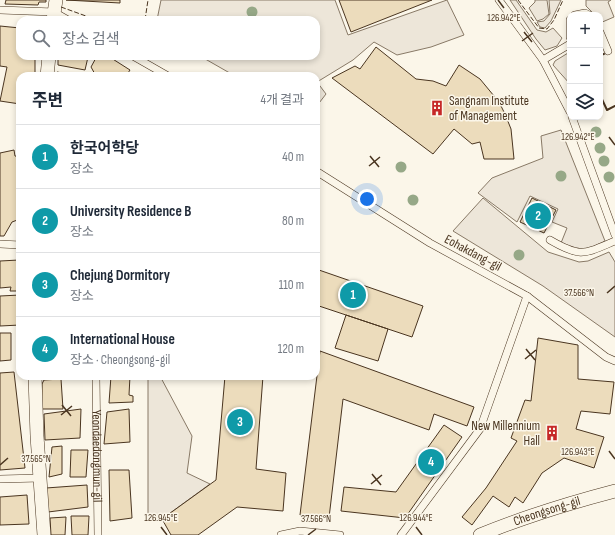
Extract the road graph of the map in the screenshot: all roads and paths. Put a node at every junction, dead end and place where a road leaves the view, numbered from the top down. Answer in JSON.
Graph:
{"nodes":[{"id":1,"x":499,"y":0,"type":"edge"},
{"id":2,"x":0,"y":10,"type":"edge"},
{"id":3,"x":54,"y":11,"type":"edge"},
{"id":4,"x":603,"y":39,"type":"edge"},
{"id":5,"x":567,"y":46,"type":"edge"},
{"id":6,"x":608,"y":51,"type":"dead end"},
{"id":7,"x":49,"y":60,"type":"edge"},
{"id":8,"x":140,"y":60,"type":"edge"},
{"id":9,"x":543,"y":60,"type":"junction"},
{"id":10,"x":47,"y":72,"type":"edge"},
{"id":11,"x":159,"y":72,"type":"edge"},
{"id":12,"x":567,"y":99,"type":"edge"},
{"id":13,"x":573,"y":120,"type":"edge"},
{"id":14,"x":320,"y":173,"type":"edge"},
{"id":15,"x":615,"y":235,"type":"edge"},
{"id":16,"x":550,"y":240,"type":"dead end"},
{"id":17,"x":615,"y":241,"type":"edge"},
{"id":18,"x":0,"y":244,"type":"edge"},
{"id":19,"x":16,"y":245,"type":"edge"},
{"id":20,"x":527,"y":296,"type":"junction"},
{"id":21,"x":615,"y":361,"type":"edge"},
{"id":22,"x":35,"y":380,"type":"edge"},
{"id":23,"x":96,"y":380,"type":"edge"},
{"id":24,"x":40,"y":478,"type":"junction"},
{"id":25,"x":0,"y":479,"type":"edge"},
{"id":26,"x":615,"y":491,"type":"edge"},
{"id":27,"x":44,"y":535,"type":"edge"},
{"id":28,"x":98,"y":535,"type":"edge"},
{"id":29,"x":281,"y":535,"type":"edge"},
{"id":30,"x":340,"y":535,"type":"edge"},
{"id":31,"x":402,"y":535,"type":"edge"},
{"id":32,"x":480,"y":535,"type":"edge"}],
"edges":[{"from":1,"to":9,"type":"lane"},
{"from":2,"to":3,"type":"lane"},
{"from":4,"to":6,"type":"lane"},
{"from":5,"to":9,"type":"lane"},
{"from":7,"to":10,"type":"street"},
{"from":8,"to":11,"type":"lane"},
{"from":9,"to":12,"type":"lane"},
{"from":13,"to":15,"type":"lane"},
{"from":14,"to":20,"type":"lane","name":"Eohakdang-gil"},
{"from":16,"to":17,"type":"lane"},
{"from":18,"to":19,"type":"lane"},
{"from":20,"to":21,"type":"lane","name":"Eohakdang-gil"},
{"from":20,"to":31,"type":"lane"},
{"from":22,"to":24,"type":"street"},
{"from":23,"to":28,"type":"lane","name":"Yeondaedongmun-gil"},
{"from":24,"to":25,"type":"lane"},
{"from":24,"to":27,"type":"street"},
{"from":26,"to":32,"type":"street","name":"Cheongsong-gil"},
{"from":29,"to":30,"type":"lane"}]}
